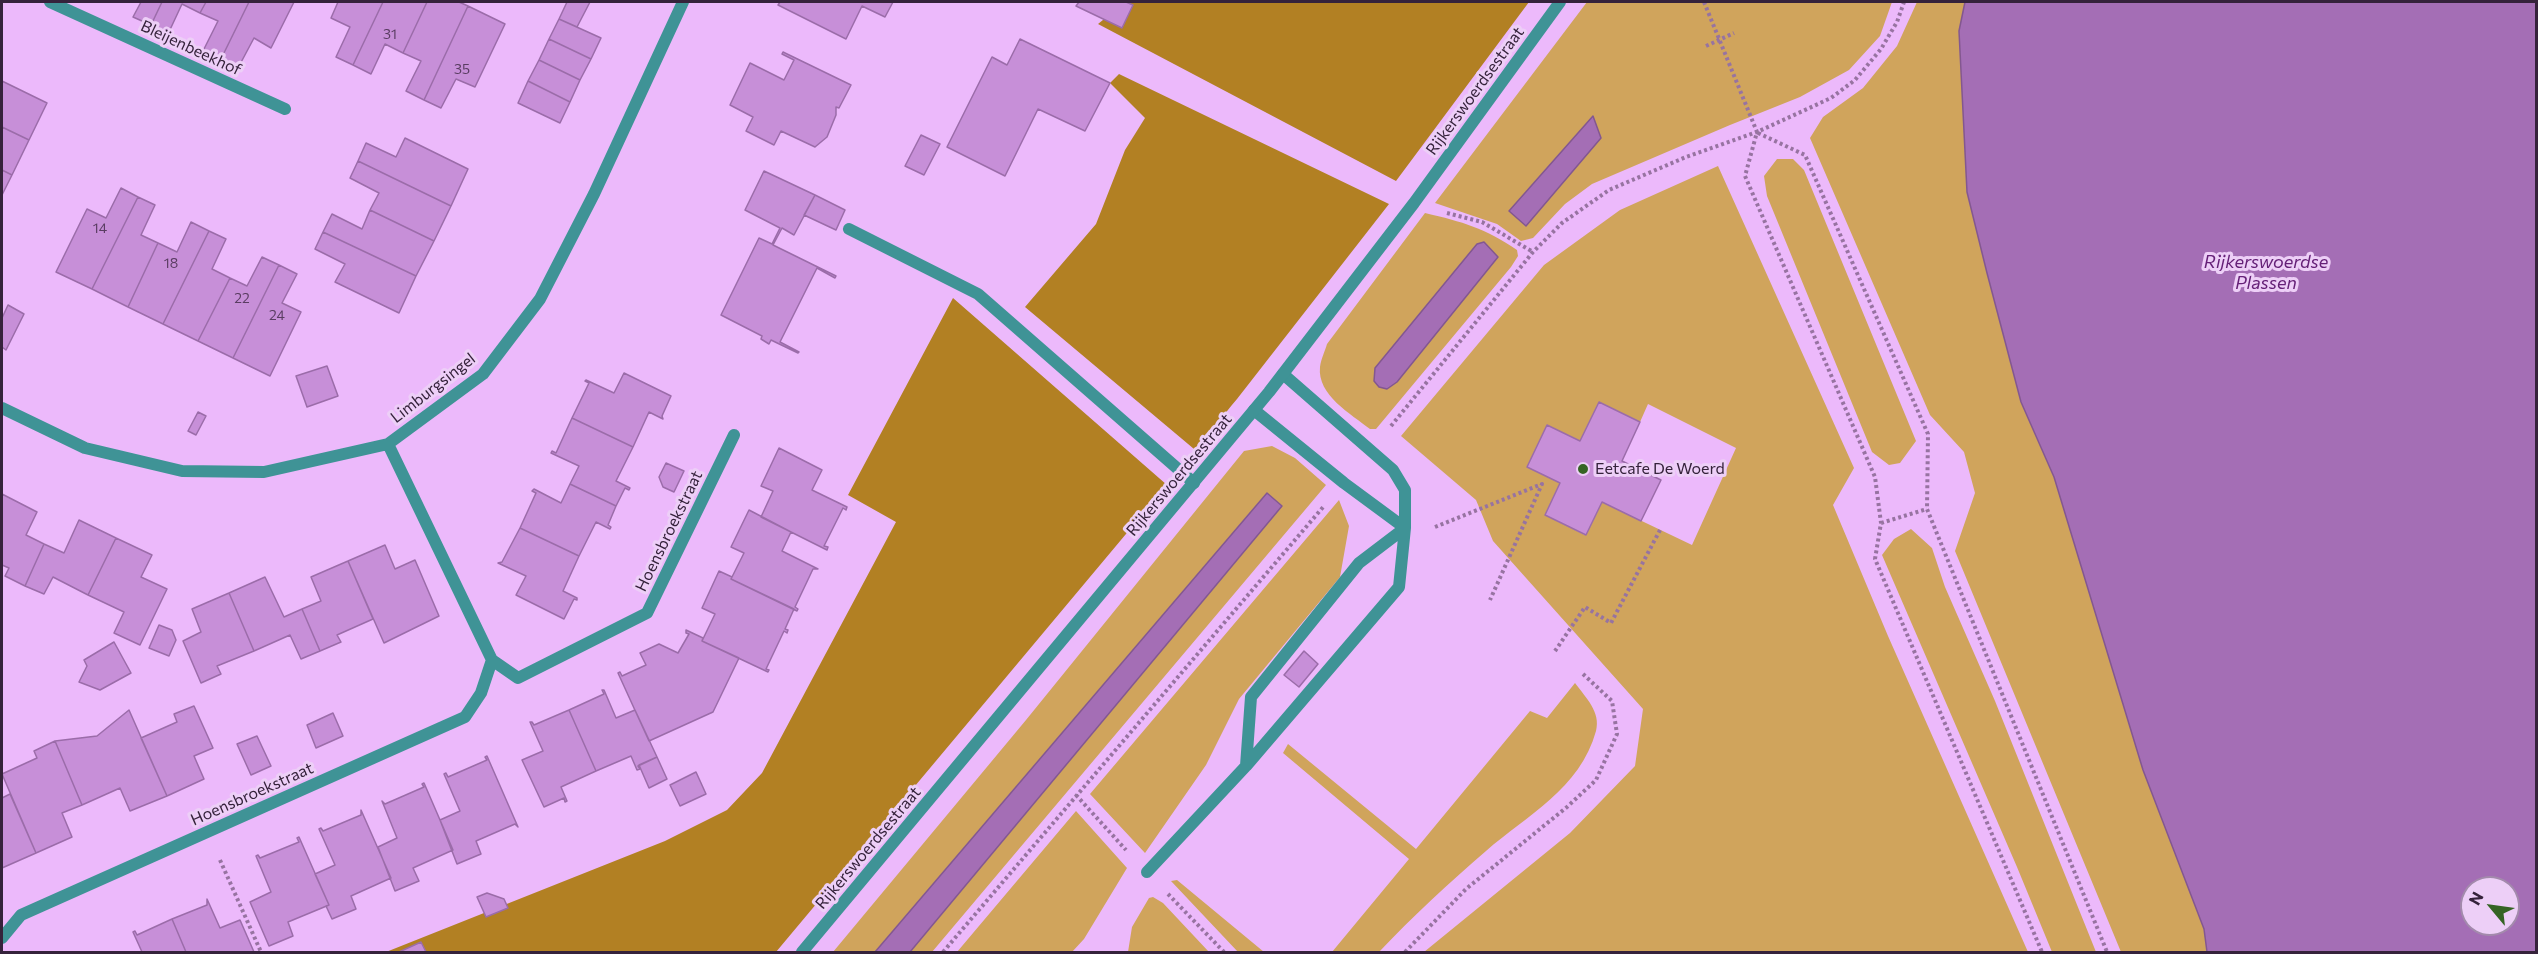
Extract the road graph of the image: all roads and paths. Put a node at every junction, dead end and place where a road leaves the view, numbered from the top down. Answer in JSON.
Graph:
{"nodes":[{"id":1,"x":50,"y":2,"type":"edge"},
{"id":2,"x":683,"y":2,"type":"edge"},
{"id":3,"x":1560,"y":2,"type":"edge"},
{"id":4,"x":1704,"y":2,"type":"edge"},
{"id":5,"x":1904,"y":2,"type":"edge"},
{"id":6,"x":1734,"y":33,"type":"dead end"},
{"id":7,"x":1719,"y":39,"type":"junction"},
{"id":8,"x":1706,"y":45,"type":"dead end"},
{"id":9,"x":285,"y":109,"type":"dead end"},
{"id":10,"x":1757,"y":132,"type":"junction"},
{"id":11,"x":1414,"y":203,"type":"junction"},
{"id":12,"x":849,"y":229,"type":"dead end"},
{"id":13,"x":1533,"y":252,"type":"junction"},
{"id":14,"x":1282,"y":374,"type":"junction"},
{"id":15,"x":2,"y":408,"type":"edge"},
{"id":16,"x":1254,"y":410,"type":"junction"},
{"id":17,"x":734,"y":435,"type":"dead end"},
{"id":18,"x":388,"y":444,"type":"junction"},
{"id":19,"x":1371,"y":450,"type":"junction"},
{"id":20,"x":1194,"y":483,"type":"junction"},
{"id":21,"x":1344,"y":483,"type":"junction"},
{"id":22,"x":1927,"y":509,"type":"junction"},
{"id":23,"x":1881,"y":523,"type":"junction"},
{"id":24,"x":1405,"y":528,"type":"junction"},
{"id":25,"x":1660,"y":530,"type":"dead end"},
{"id":26,"x":1425,"y":532,"type":"dead end"},
{"id":27,"x":1490,"y":600,"type":"dead end"},
{"id":28,"x":1555,"y":651,"type":"dead end"},
{"id":29,"x":492,"y":660,"type":"junction"},
{"id":30,"x":1583,"y":674,"type":"dead end"},
{"id":31,"x":1246,"y":766,"type":"junction"},
{"id":32,"x":1076,"y":795,"type":"junction"},
{"id":33,"x":207,"y":832,"type":"junction"},
{"id":34,"x":1147,"y":872,"type":"junction"},
{"id":35,"x":2,"y":938,"type":"edge"},
{"id":36,"x":261,"y":952,"type":"edge"},
{"id":37,"x":802,"y":952,"type":"edge"},
{"id":38,"x":943,"y":952,"type":"edge"},
{"id":39,"x":1224,"y":952,"type":"edge"},
{"id":40,"x":1405,"y":952,"type":"edge"},
{"id":41,"x":2042,"y":952,"type":"edge"},
{"id":42,"x":2107,"y":952,"type":"edge"}],
"edges":[{"from":1,"to":9,"type":"street","name":"Bleijenbeekhof"},
{"from":2,"to":18,"type":"street","name":"Limburgsingel"},
{"from":3,"to":11,"type":"street","name":"Rijkerswoerdsestraat"},
{"from":4,"to":7,"type":"path"},
{"from":5,"to":10,"type":"path"},
{"from":6,"to":7,"type":"path"},
{"from":7,"to":8,"type":"path"},
{"from":7,"to":10,"type":"path"},
{"from":10,"to":13,"type":"path"},
{"from":10,"to":22,"type":"path"},
{"from":10,"to":23,"type":"path"},
{"from":11,"to":13,"type":"path"},
{"from":11,"to":14,"type":"street","name":"Rijkerswoerdsestraat"},
{"from":12,"to":20,"type":"street"},
{"from":13,"to":19,"type":"path"},
{"from":14,"to":16,"type":"street","name":"Rijkerswoerdsestraat"},
{"from":14,"to":19,"type":"street"},
{"from":15,"to":18,"type":"street","name":"Limburgsingel"},
{"from":16,"to":20,"type":"street","name":"Rijkerswoerdsestraat"},
{"from":16,"to":21,"type":"street"},
{"from":17,"to":29,"type":"street","name":"Hoensbroekstraat"},
{"from":18,"to":29,"type":"street","name":"Hoensbroekstraat"},
{"from":19,"to":24,"type":"street"},
{"from":20,"to":37,"type":"street","name":"Rijkerswoerdsestraat"},
{"from":21,"to":24,"type":"street"},
{"from":21,"to":32,"type":"path"},
{"from":22,"to":23,"type":"path"},
{"from":22,"to":42,"type":"path"},
{"from":23,"to":41,"type":"path"},
{"from":24,"to":31,"type":"street"},
{"from":24,"to":31,"type":"street"},
{"from":25,"to":28,"type":"path"},
{"from":26,"to":27,"type":"path"},
{"from":29,"to":33,"type":"street","name":"Hoensbroekstraat"},
{"from":30,"to":40,"type":"path"},
{"from":31,"to":34,"type":"street"},
{"from":32,"to":34,"type":"path"},
{"from":32,"to":38,"type":"path"},
{"from":33,"to":35,"type":"street","name":"Hoensbroekstraat"},
{"from":33,"to":36,"type":"path"},
{"from":34,"to":39,"type":"path"}]}
